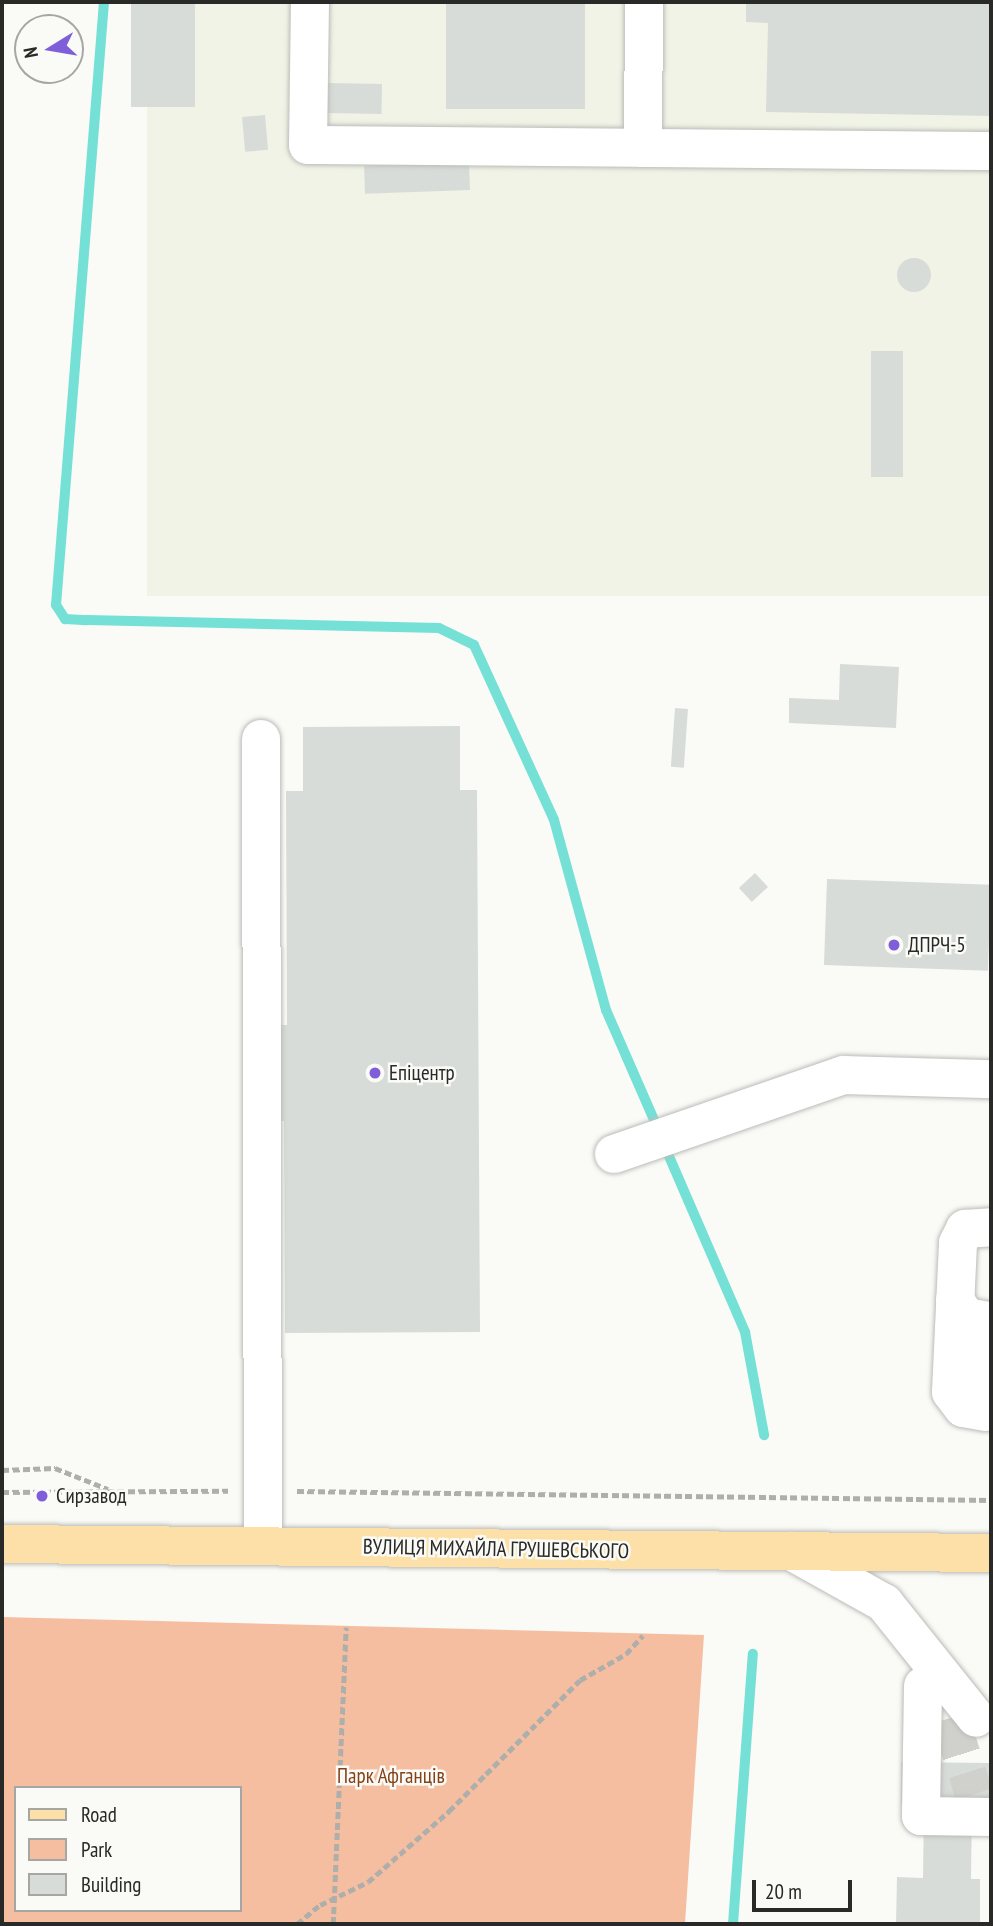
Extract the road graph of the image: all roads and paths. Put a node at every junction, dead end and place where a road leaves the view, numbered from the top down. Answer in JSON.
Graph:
{"nodes":[{"id":1,"x":310,"y":2,"type":"edge"},
{"id":2,"x":644,"y":2,"type":"edge"},
{"id":3,"x":643,"y":148,"type":"junction"},
{"id":4,"x":991,"y":151,"type":"edge"},
{"id":5,"x":261,"y":739,"type":"dead end"},
{"id":6,"x":991,"y":1079,"type":"edge"},
{"id":7,"x":614,"y":1154,"type":"dead end"},
{"id":8,"x":991,"y":1227,"type":"edge"},
{"id":9,"x":973,"y":1351,"type":"dead end"},
{"id":10,"x":2,"y":1470,"type":"edge"},
{"id":11,"x":113,"y":1491,"type":"junction"},
{"id":12,"x":263,"y":1491,"type":"junction"},
{"id":13,"x":2,"y":1492,"type":"edge"},
{"id":14,"x":991,"y":1500,"type":"edge"},
{"id":15,"x":2,"y":1544,"type":"edge"},
{"id":16,"x":263,"y":1546,"type":"junction"},
{"id":17,"x":791,"y":1551,"type":"junction"},
{"id":18,"x":991,"y":1553,"type":"edge"},
{"id":19,"x":346,"y":1627,"type":"dead end"},
{"id":20,"x":643,"y":1635,"type":"dead end"},
{"id":21,"x":920,"y":1645,"type":"junction"},
{"id":22,"x":954,"y":1709,"type":"edge"},
{"id":23,"x":972,"y":1808,"type":"edge"},
{"id":24,"x":334,"y":1896,"type":"junction"},
{"id":25,"x":297,"y":1924,"type":"edge"},
{"id":26,"x":333,"y":1924,"type":"edge"}],
"edges":[{"from":1,"to":3,"type":"lane"},
{"from":2,"to":3,"type":"lane"},
{"from":3,"to":4,"type":"lane"},
{"from":5,"to":12,"type":"lane"},
{"from":6,"to":7,"type":"lane"},
{"from":8,"to":9,"type":"lane"},
{"from":10,"to":11,"type":"path"},
{"from":11,"to":12,"type":"path"},
{"from":11,"to":13,"type":"path"},
{"from":12,"to":14,"type":"path"},
{"from":12,"to":16,"type":"lane"},
{"from":15,"to":16,"type":"main road","name":"ВУЛИЦЯ МИХАЙЛА ГРУШЕВСЬКОГО"},
{"from":16,"to":17,"type":"main road","name":"ВУЛИЦЯ МИХАЙЛА ГРУШЕВСЬКОГО"},
{"from":17,"to":18,"type":"main road","name":"ВУЛИЦЯ МИХАЙЛА ГРУШЕВСЬКОГО"},
{"from":17,"to":21,"type":"lane"},
{"from":19,"to":24,"type":"path"},
{"from":20,"to":24,"type":"path"},
{"from":21,"to":22,"type":"lane"},
{"from":21,"to":22,"type":"lane"},
{"from":22,"to":23,"type":"lane"},
{"from":24,"to":25,"type":"path"},
{"from":24,"to":26,"type":"path"}]}
